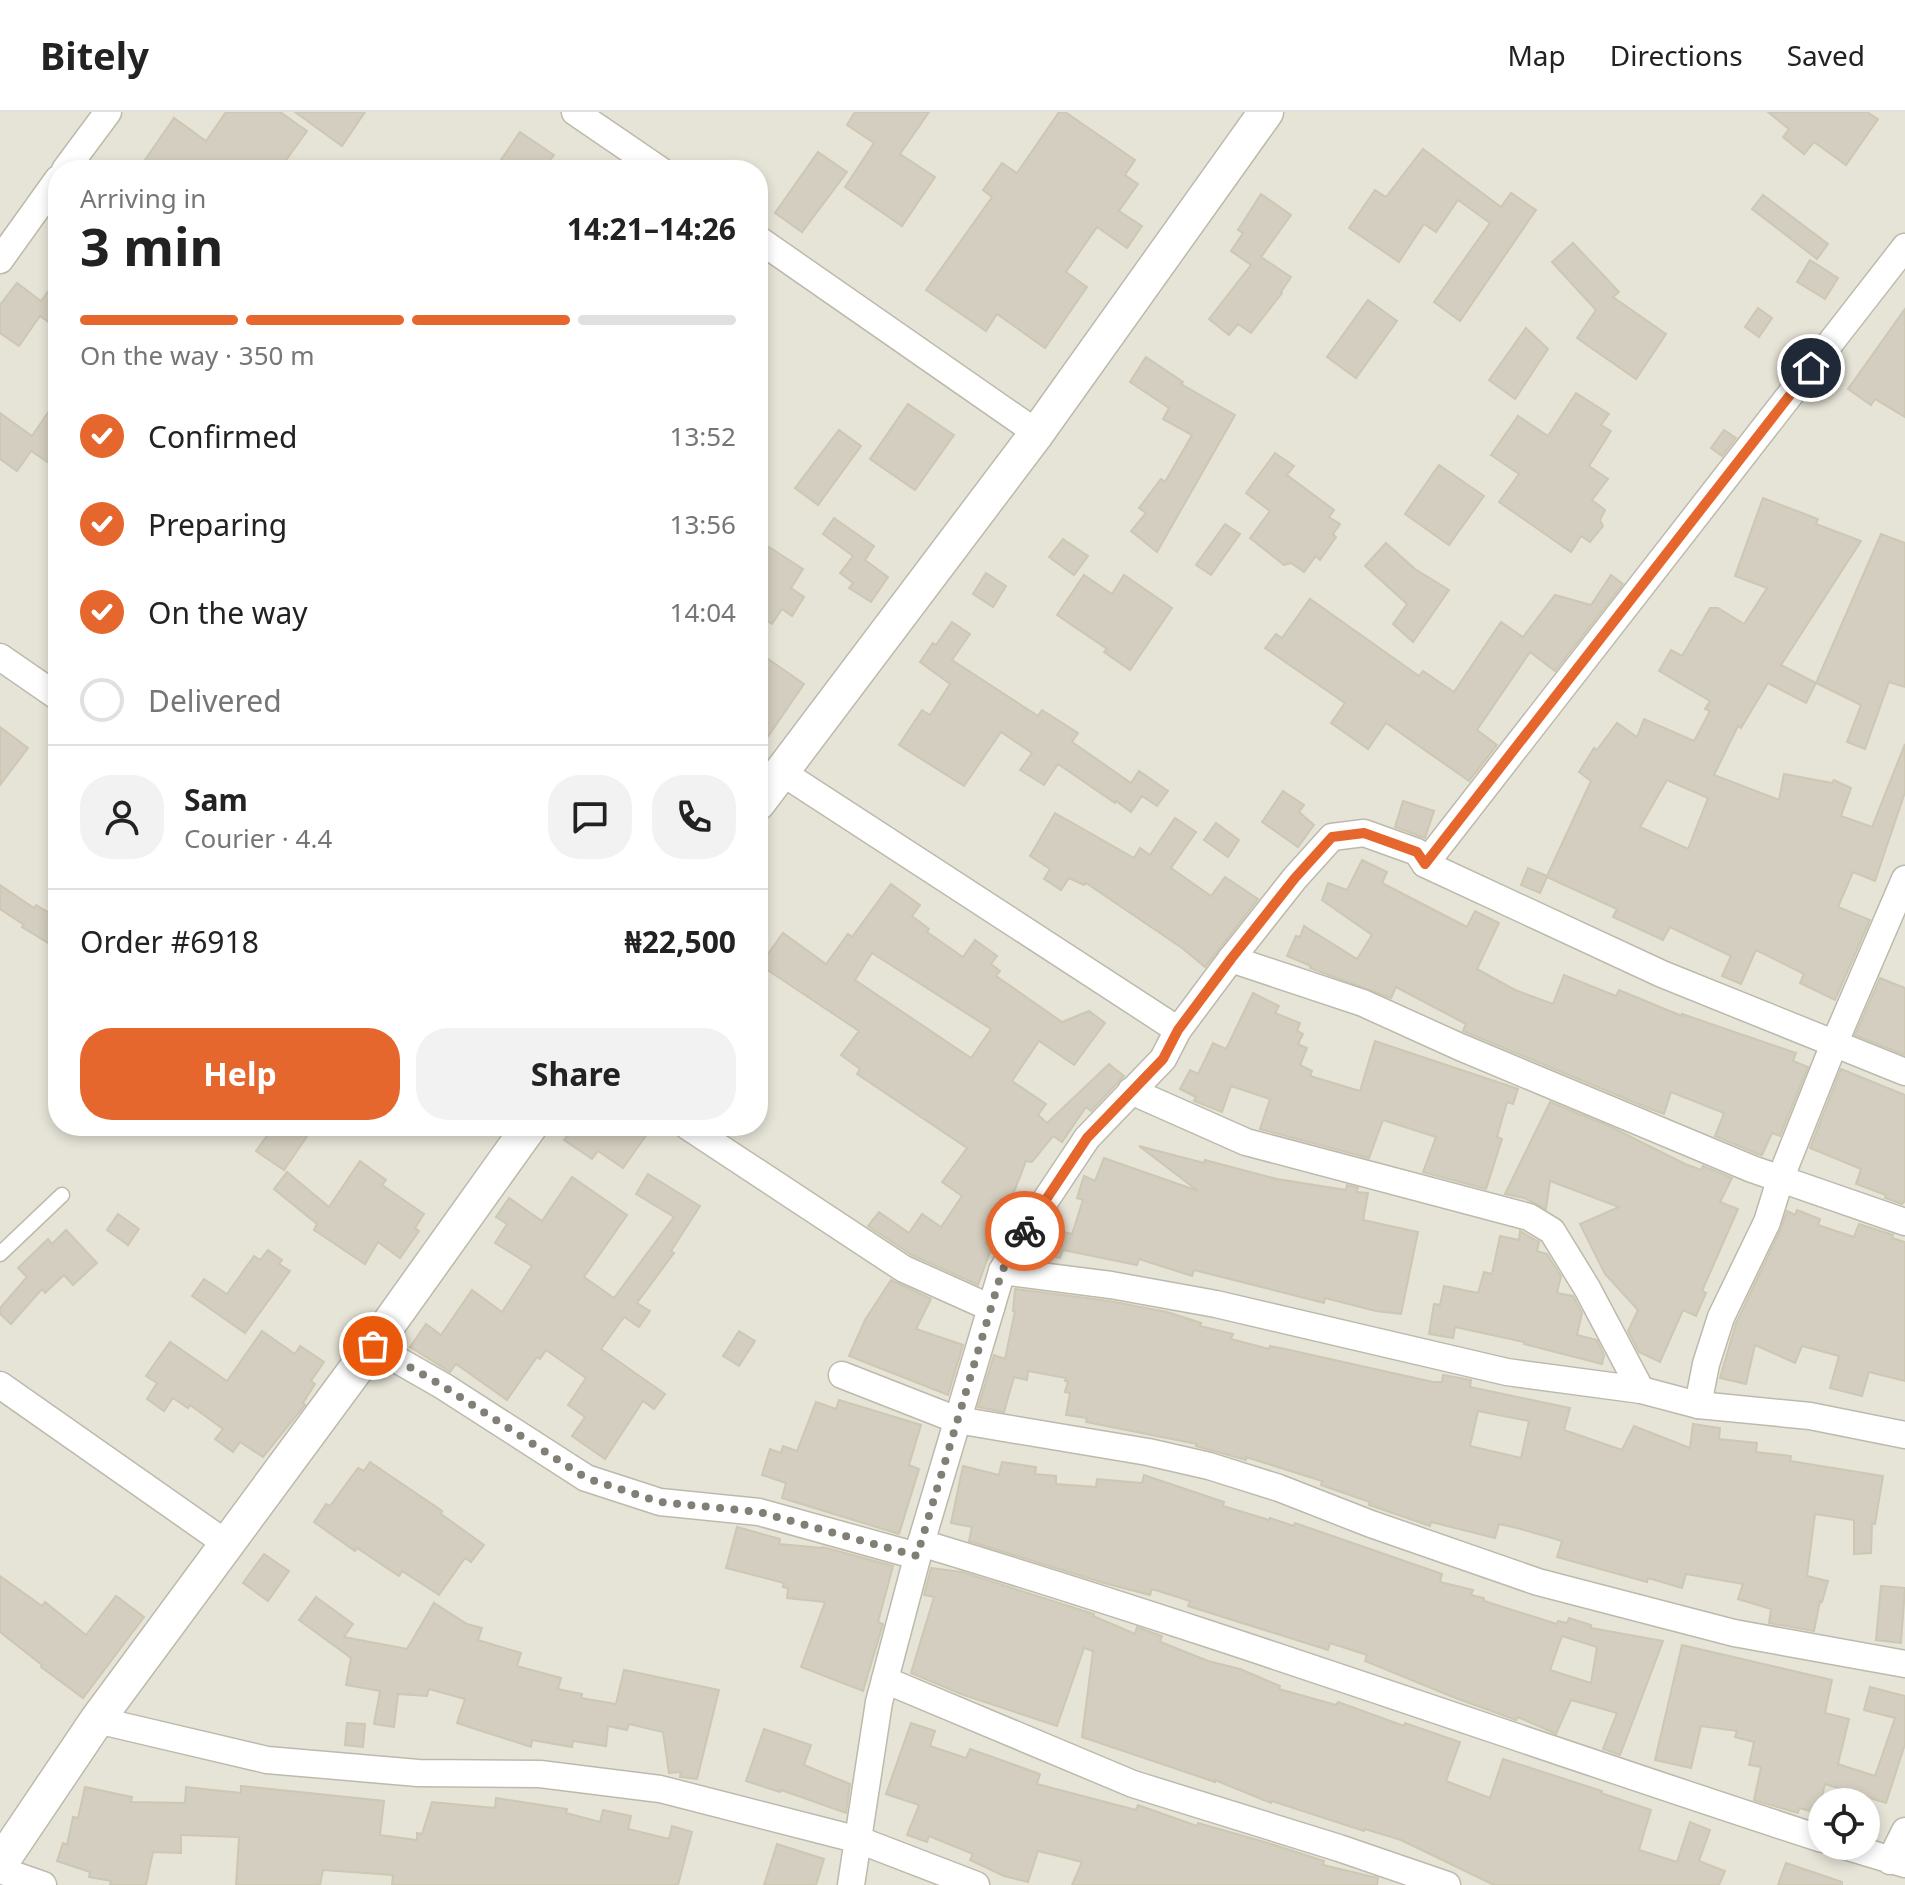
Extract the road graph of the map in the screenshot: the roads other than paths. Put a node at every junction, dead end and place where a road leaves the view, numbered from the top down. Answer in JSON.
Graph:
{"nodes":[{"id":1,"x":108,"y":112,"type":"edge"},
{"id":2,"x":575,"y":112,"type":"edge"},
{"id":3,"x":1266,"y":112,"type":"edge"},
{"id":4,"x":72,"y":160,"type":"edge"},
{"id":5,"x":645,"y":160,"type":"edge"},
{"id":6,"x":48,"y":193,"type":"edge"},
{"id":7,"x":768,"y":246,"type":"edge"},
{"id":8,"x":1905,"y":247,"type":"edge"},
{"id":9,"x":0,"y":260,"type":"edge"},
{"id":10,"x":1037,"y":433,"type":"junction"},
{"id":11,"x":0,"y":657,"type":"edge"},
{"id":12,"x":48,"y":690,"type":"edge"},
{"id":13,"x":780,"y":771,"type":"junction"},
{"id":14,"x":768,"y":788,"type":"edge"},
{"id":15,"x":1425,"y":864,"type":"junction"},
{"id":16,"x":1905,"y":879,"type":"edge"},
{"id":17,"x":1231,"y":959,"type":"junction"},
{"id":18,"x":1178,"y":1030,"type":"junction"},
{"id":19,"x":1834,"y":1044,"type":"junction"},
{"id":20,"x":1905,"y":1072,"type":"edge"},
{"id":21,"x":1131,"y":1091,"type":"junction"},
{"id":22,"x":523,"y":1136,"type":"edge"},
{"id":23,"x":702,"y":1136,"type":"edge"},
{"id":24,"x":1781,"y":1177,"type":"junction"},
{"id":25,"x":62,"y":1195,"type":"dead end"},
{"id":26,"x":1905,"y":1222,"type":"edge"},
{"id":27,"x":0,"y":1254,"type":"edge"},
{"id":28,"x":1002,"y":1271,"type":"junction"},
{"id":29,"x":991,"y":1308,"type":"junction"},
{"id":30,"x":373,"y":1346,"type":"junction"},
{"id":31,"x":842,"y":1375,"type":"dead end"},
{"id":32,"x":0,"y":1385,"type":"edge"},
{"id":33,"x":1641,"y":1390,"type":"junction"},
{"id":34,"x":1698,"y":1405,"type":"junction"},
{"id":35,"x":957,"y":1420,"type":"junction"},
{"id":36,"x":1905,"y":1435,"type":"edge"},
{"id":37,"x":227,"y":1544,"type":"junction"},
{"id":38,"x":919,"y":1549,"type":"junction"},
{"id":39,"x":1905,"y":1664,"type":"edge"},
{"id":40,"x":885,"y":1680,"type":"junction"},
{"id":41,"x":97,"y":1720,"type":"junction"},
{"id":42,"x":1905,"y":1831,"type":"edge"},
{"id":43,"x":1808,"y":1834,"type":"edge"},
{"id":44,"x":859,"y":1840,"type":"junction"},
{"id":45,"x":1897,"y":1862,"type":"edge"},
{"id":46,"x":0,"y":1867,"type":"edge"},
{"id":47,"x":43,"y":1885,"type":"edge"},
{"id":48,"x":851,"y":1885,"type":"edge"},
{"id":49,"x":976,"y":1885,"type":"edge"},
{"id":50,"x":1447,"y":1885,"type":"edge"}],
"edges":[{"from":1,"to":4,"type":"street"},
{"from":2,"to":5,"type":"street"},
{"from":3,"to":10,"type":"street"},
{"from":6,"to":9,"type":"street"},
{"from":7,"to":10,"type":"street"},
{"from":8,"to":15,"type":"street"},
{"from":10,"to":13,"type":"street"},
{"from":11,"to":12,"type":"street"},
{"from":13,"to":14,"type":"street"},
{"from":13,"to":18,"type":"street"},
{"from":15,"to":17,"type":"street"},
{"from":15,"to":19,"type":"street"},
{"from":16,"to":19,"type":"street"},
{"from":17,"to":18,"type":"street"},
{"from":17,"to":24,"type":"street"},
{"from":18,"to":21,"type":"street"},
{"from":19,"to":20,"type":"street"},
{"from":19,"to":24,"type":"street"},
{"from":21,"to":28,"type":"street"},
{"from":21,"to":33,"type":"street"},
{"from":22,"to":30,"type":"street"},
{"from":23,"to":29,"type":"street"},
{"from":24,"to":26,"type":"street"},
{"from":24,"to":34,"type":"street"},
{"from":25,"to":27,"type":"lane"},
{"from":28,"to":29,"type":"street"},
{"from":28,"to":33,"type":"street"},
{"from":29,"to":35,"type":"street"},
{"from":30,"to":37,"type":"street"},
{"from":30,"to":38,"type":"street"},
{"from":31,"to":35,"type":"street"},
{"from":32,"to":37,"type":"street"},
{"from":33,"to":34,"type":"street"},
{"from":34,"to":36,"type":"street"},
{"from":35,"to":38,"type":"street"},
{"from":35,"to":39,"type":"street"},
{"from":37,"to":41,"type":"street"},
{"from":38,"to":40,"type":"street"},
{"from":38,"to":43,"type":"street"},
{"from":40,"to":44,"type":"street"},
{"from":40,"to":50,"type":"street"},
{"from":41,"to":44,"type":"street"},
{"from":41,"to":46,"type":"street"},
{"from":42,"to":45,"type":"street"},
{"from":44,"to":48,"type":"street"},
{"from":44,"to":49,"type":"street"},
{"from":46,"to":47,"type":"street"}]}
